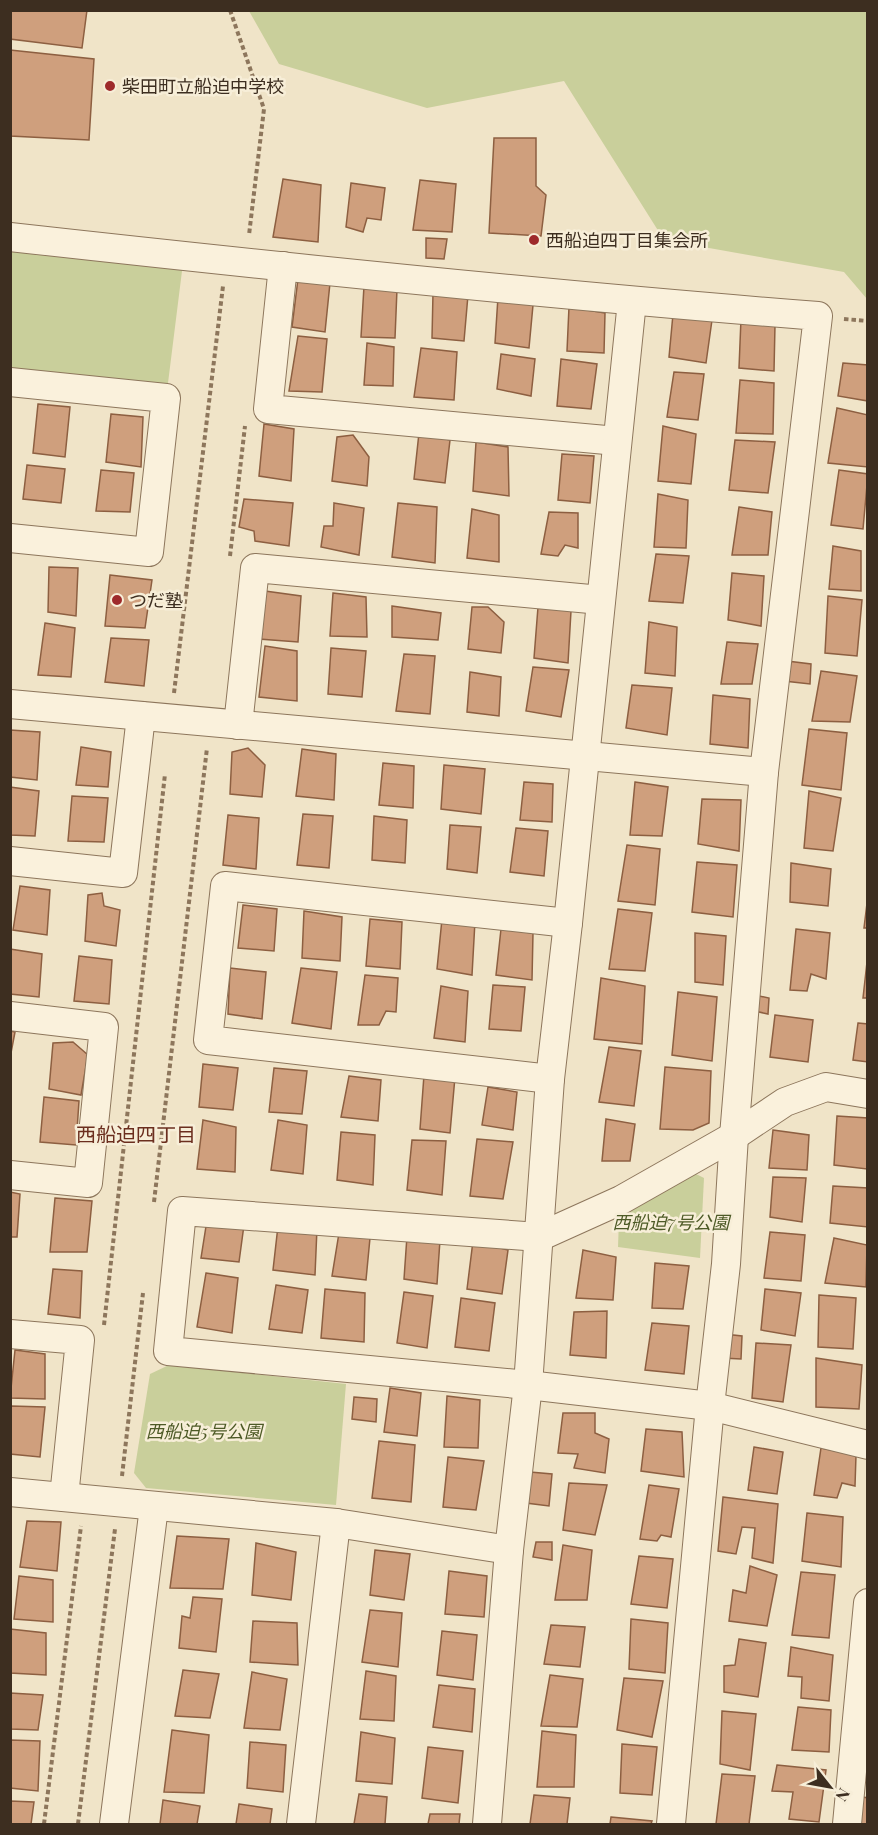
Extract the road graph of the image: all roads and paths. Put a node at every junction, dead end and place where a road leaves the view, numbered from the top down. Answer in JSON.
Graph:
{"nodes":[{"id":1,"x":230,"y":10,"type":"edge"},
{"id":2,"x":10,"y":237,"type":"edge"},
{"id":3,"x":236,"y":262,"type":"junction"},
{"id":4,"x":283,"y":266,"type":"junction"},
{"id":5,"x":632,"y":301,"type":"junction"},
{"id":6,"x":10,"y":382,"type":"edge"},
{"id":7,"x":246,"y":417,"type":"dead end"},
{"id":8,"x":617,"y":441,"type":"junction"},
{"id":9,"x":10,"y":538,"type":"edge"},
{"id":10,"x":230,"y":558,"type":"dead end"},
{"id":11,"x":601,"y":600,"type":"junction"},
{"id":12,"x":10,"y":704,"type":"edge"},
{"id":13,"x":141,"y":716,"type":"junction"},
{"id":14,"x":171,"y":719,"type":"junction"},
{"id":15,"x":224,"y":724,"type":"junction"},
{"id":16,"x":585,"y":756,"type":"junction"},
{"id":17,"x":166,"y":766,"type":"dead end"},
{"id":18,"x":764,"y":772,"type":"junction"},
{"id":19,"x":10,"y":861,"type":"edge"},
{"id":20,"x":568,"y":923,"type":"junction"},
{"id":21,"x":10,"y":1016,"type":"edge"},
{"id":22,"x":550,"y":1078,"type":"junction"},
{"id":23,"x":867,"y":1094,"type":"edge"},
{"id":24,"x":734,"y":1136,"type":"junction"},
{"id":25,"x":10,"y":1175,"type":"edge"},
{"id":26,"x":153,"y":1208,"type":"dead end"},
{"id":27,"x":539,"y":1237,"type":"junction"},
{"id":28,"x":143,"y":1290,"type":"dead end"},
{"id":29,"x":10,"y":1334,"type":"edge"},
{"id":30,"x":103,"y":1334,"type":"dead end"},
{"id":31,"x":528,"y":1385,"type":"junction"},
{"id":32,"x":710,"y":1406,"type":"junction"},
{"id":33,"x":867,"y":1445,"type":"edge"},
{"id":34,"x":10,"y":1492,"type":"edge"},
{"id":35,"x":74,"y":1498,"type":"junction"},
{"id":36,"x":118,"y":1503,"type":"junction"},
{"id":37,"x":154,"y":1507,"type":"junction"},
{"id":38,"x":336,"y":1523,"type":"junction"},
{"id":39,"x":509,"y":1550,"type":"junction"},
{"id":40,"x":867,"y":1603,"type":"edge"},
{"id":41,"x":44,"y":1824,"type":"edge"},
{"id":42,"x":78,"y":1824,"type":"edge"},
{"id":43,"x":114,"y":1824,"type":"edge"},
{"id":44,"x":301,"y":1824,"type":"edge"},
{"id":45,"x":487,"y":1824,"type":"edge"},
{"id":46,"x":671,"y":1824,"type":"edge"},
{"id":47,"x":847,"y":1824,"type":"edge"}],
"edges":[{"from":1,"to":3,"type":"path"},
{"from":2,"to":3,"type":"street"},
{"from":3,"to":4,"type":"street"},
{"from":3,"to":14,"type":"path"},
{"from":4,"to":5,"type":"street"},
{"from":4,"to":8,"type":"street"},
{"from":5,"to":8,"type":"street"},
{"from":5,"to":18,"type":"street"},
{"from":6,"to":9,"type":"street"},
{"from":7,"to":10,"type":"path"},
{"from":8,"to":11,"type":"street"},
{"from":11,"to":15,"type":"street"},
{"from":11,"to":16,"type":"street"},
{"from":12,"to":13,"type":"street"},
{"from":13,"to":14,"type":"street"},
{"from":13,"to":19,"type":"street"},
{"from":14,"to":15,"type":"street"},
{"from":15,"to":16,"type":"street"},
{"from":15,"to":26,"type":"path"},
{"from":16,"to":18,"type":"street"},
{"from":16,"to":20,"type":"street"},
{"from":17,"to":30,"type":"path"},
{"from":18,"to":24,"type":"street"},
{"from":20,"to":22,"type":"street"},
{"from":20,"to":22,"type":"street"},
{"from":21,"to":25,"type":"street"},
{"from":22,"to":27,"type":"street"},
{"from":23,"to":24,"type":"street"},
{"from":24,"to":27,"type":"street"},
{"from":24,"to":32,"type":"street"},
{"from":27,"to":31,"type":"street"},
{"from":27,"to":31,"type":"street"},
{"from":28,"to":36,"type":"path"},
{"from":29,"to":35,"type":"street"},
{"from":31,"to":32,"type":"street"},
{"from":31,"to":39,"type":"street"},
{"from":32,"to":33,"type":"street"},
{"from":32,"to":46,"type":"street"},
{"from":34,"to":35,"type":"street"},
{"from":35,"to":36,"type":"street"},
{"from":35,"to":41,"type":"path"},
{"from":36,"to":37,"type":"street"},
{"from":36,"to":42,"type":"path"},
{"from":37,"to":38,"type":"street"},
{"from":37,"to":43,"type":"street"},
{"from":38,"to":39,"type":"street"},
{"from":38,"to":44,"type":"street"},
{"from":39,"to":45,"type":"street"},
{"from":40,"to":47,"type":"street"}]}
